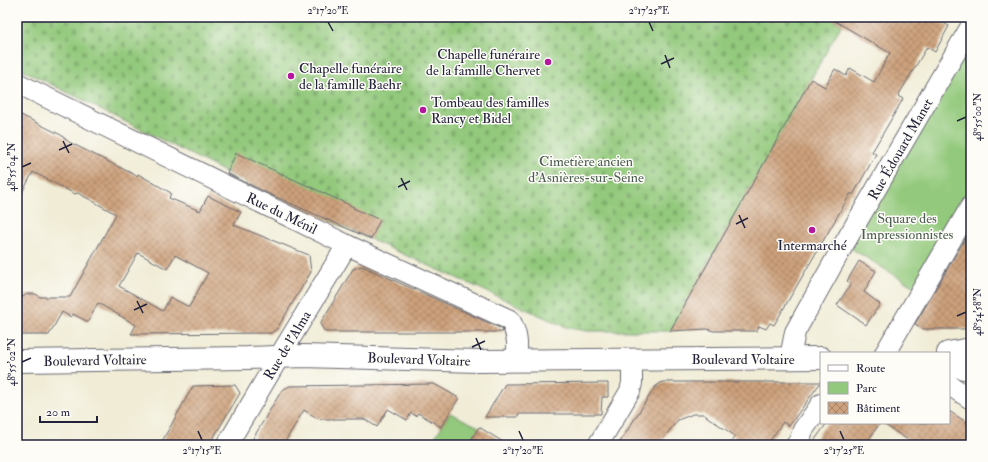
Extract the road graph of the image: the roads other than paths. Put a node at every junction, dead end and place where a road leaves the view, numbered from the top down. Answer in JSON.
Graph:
{"nodes":[{"id":1,"x":971,"y":26,"type":"edge"},
{"id":2,"x":17,"y":83,"type":"edge"},
{"id":3,"x":971,"y":206,"type":"edge"},
{"id":4,"x":347,"y":245,"type":"junction"},
{"id":5,"x":971,"y":349,"type":"edge"},
{"id":6,"x":886,"y":352,"type":"edge"},
{"id":7,"x":950,"y":353,"type":"edge"},
{"id":8,"x":279,"y":357,"type":"junction"},
{"id":9,"x":790,"y":358,"type":"junction"},
{"id":10,"x":820,"y":358,"type":"edge"},
{"id":11,"x":632,"y":360,"type":"junction"},
{"id":12,"x":17,"y":361,"type":"edge"},
{"id":13,"x":516,"y":361,"type":"junction"},
{"id":14,"x":950,"y":365,"type":"edge"},
{"id":15,"x":971,"y":368,"type":"edge"},
{"id":16,"x":950,"y":386,"type":"edge"},
{"id":17,"x":971,"y":399,"type":"edge"},
{"id":18,"x":820,"y":405,"type":"edge"},
{"id":19,"x":227,"y":445,"type":"edge"},
{"id":20,"x":598,"y":445,"type":"edge"},
{"id":21,"x":796,"y":445,"type":"edge"}],
"edges":[{"from":1,"to":9,"type":"street","name":"Rue Édouard Manet"},
{"from":2,"to":4,"type":"street","name":"Rue du Ménil"},
{"from":3,"to":6,"type":"street"},
{"from":4,"to":8,"type":"street","name":"Rue de l'Alma"},
{"from":4,"to":13,"type":"street","name":"Rue du Ménil"},
{"from":5,"to":7,"type":"main road"},
{"from":8,"to":12,"type":"main road","name":"Boulevard Voltaire"},
{"from":8,"to":13,"type":"main road","name":"Boulevard Voltaire"},
{"from":8,"to":19,"type":"street","name":"Rue de l'Alma"},
{"from":9,"to":10,"type":"main road","name":"Boulevard Voltaire"},
{"from":9,"to":11,"type":"main road","name":"Boulevard Voltaire"},
{"from":11,"to":13,"type":"main road","name":"Boulevard Voltaire"},
{"from":11,"to":20,"type":"street"},
{"from":14,"to":15,"type":"main road"},
{"from":16,"to":17,"type":"street"},
{"from":18,"to":21,"type":"street"}]}
